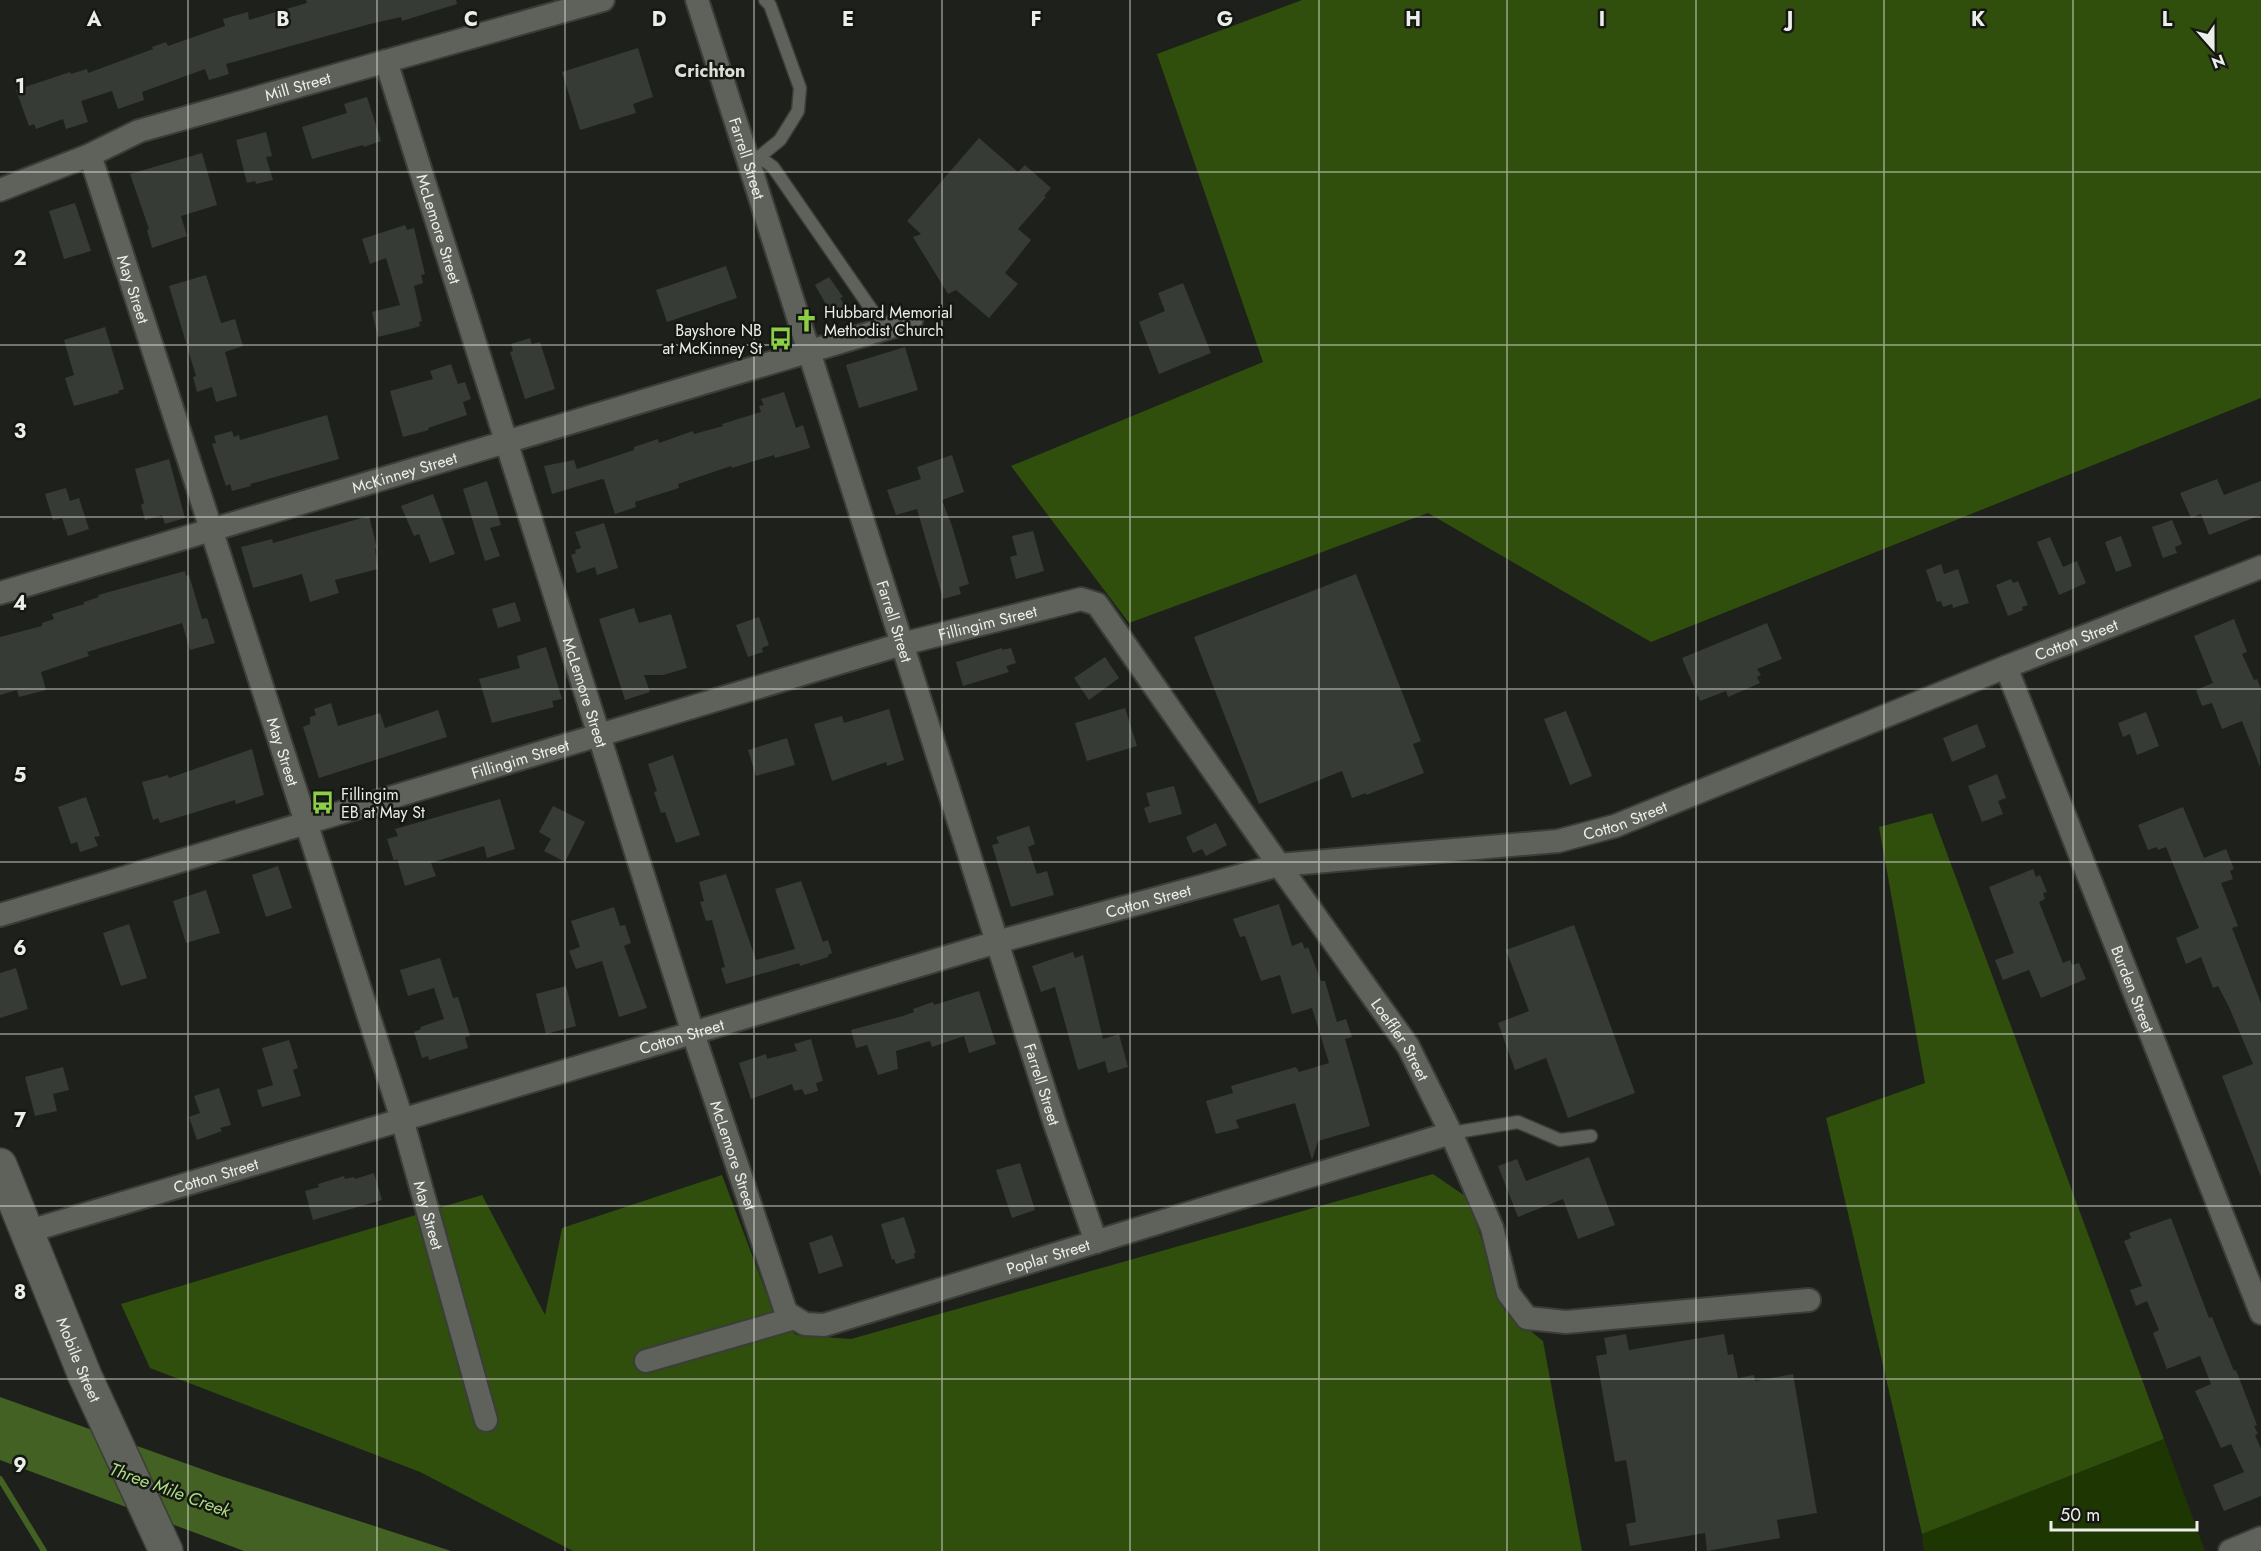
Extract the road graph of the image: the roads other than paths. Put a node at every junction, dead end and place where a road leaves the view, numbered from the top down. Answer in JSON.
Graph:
{"nodes":[{"id":1,"x":603,"y":0,"type":"edge"},
{"id":2,"x":697,"y":0,"type":"edge"},
{"id":3,"x":765,"y":0,"type":"edge"},
{"id":4,"x":386,"y":61,"type":"junction"},
{"id":5,"x":90,"y":155,"type":"junction"},
{"id":6,"x":754,"y":158,"type":"junction"},
{"id":7,"x":0,"y":190,"type":"edge"},
{"id":8,"x":911,"y":321,"type":"dead end"},
{"id":9,"x":885,"y":329,"type":"junction"},
{"id":10,"x":809,"y":352,"type":"junction"},
{"id":11,"x":506,"y":442,"type":"junction"},
{"id":12,"x":212,"y":530,"type":"junction"},
{"id":13,"x":2261,"y":567,"type":"edge"},
{"id":14,"x":0,"y":592,"type":"edge"},
{"id":15,"x":902,"y":644,"type":"junction"},
{"id":16,"x":2006,"y":667,"type":"junction"},
{"id":17,"x":1147,"y":676,"type":"joint"},
{"id":18,"x":599,"y":735,"type":"junction"},
{"id":19,"x":306,"y":823,"type":"junction"},
{"id":20,"x":1279,"y":866,"type":"junction"},
{"id":21,"x":0,"y":915,"type":"edge"},
{"id":22,"x":997,"y":942,"type":"junction"},
{"id":23,"x":693,"y":1033,"type":"junction"},
{"id":24,"x":402,"y":1119,"type":"junction"},
{"id":25,"x":1451,"y":1133,"type":"junction"},
{"id":26,"x":1591,"y":1136,"type":"dead end"},
{"id":27,"x":0,"y":1165,"type":"edge"},
{"id":28,"x":26,"y":1232,"type":"junction"},
{"id":29,"x":1096,"y":1242,"type":"junction"},
{"id":30,"x":1809,"y":1300,"type":"dead end"},
{"id":31,"x":2261,"y":1313,"type":"edge"},
{"id":32,"x":795,"y":1318,"type":"junction"},
{"id":33,"x":646,"y":1361,"type":"dead end"},
{"id":34,"x":486,"y":1420,"type":"dead end"},
{"id":35,"x":2261,"y":1538,"type":"edge"},
{"id":36,"x":166,"y":1551,"type":"edge"},
{"id":37,"x":2230,"y":1551,"type":"edge"}],
"edges":[{"from":1,"to":4,"type":"street","name":"Mill Street"},
{"from":2,"to":6,"type":"street","name":"Farrell Street"},
{"from":3,"to":6,"type":"lane"},
{"from":4,"to":5,"type":"street","name":"Mill Street"},
{"from":4,"to":11,"type":"street","name":"McLemore Street"},
{"from":5,"to":7,"type":"street","name":"Mill Street"},
{"from":5,"to":12,"type":"street","name":"May Street"},
{"from":6,"to":9,"type":"lane"},
{"from":6,"to":10,"type":"street","name":"Farrell Street"},
{"from":8,"to":9,"type":"street","name":"McKinney Street"},
{"from":9,"to":10,"type":"street","name":"McKinney Street"},
{"from":10,"to":11,"type":"street","name":"McKinney Street"},
{"from":10,"to":15,"type":"street","name":"Farrell Street"},
{"from":11,"to":12,"type":"street","name":"McKinney Street"},
{"from":11,"to":18,"type":"street","name":"McLemore Street"},
{"from":12,"to":14,"type":"street","name":"McKinney Street"},
{"from":12,"to":19,"type":"street","name":"May Street"},
{"from":13,"to":16,"type":"street","name":"Cotton Street"},
{"from":15,"to":17,"type":"street","name":"Fillingim Street"},
{"from":15,"to":18,"type":"street","name":"Fillingim Street"},
{"from":15,"to":22,"type":"street","name":"Farrell Street"},
{"from":16,"to":20,"type":"street","name":"Cotton Street"},
{"from":16,"to":31,"type":"street","name":"Burden Street"},
{"from":17,"to":20,"type":"street","name":"Loeffler Street"},
{"from":18,"to":19,"type":"street","name":"Fillingim Street"},
{"from":18,"to":23,"type":"street","name":"McLemore Street"},
{"from":19,"to":21,"type":"street","name":"Fillingim Street"},
{"from":19,"to":24,"type":"street","name":"May Street"},
{"from":20,"to":22,"type":"street","name":"Cotton Street"},
{"from":20,"to":25,"type":"street","name":"Loeffler Street"},
{"from":22,"to":23,"type":"street","name":"Cotton Street"},
{"from":22,"to":29,"type":"street","name":"Farrell Street"},
{"from":23,"to":24,"type":"street","name":"Cotton Street"},
{"from":23,"to":32,"type":"street","name":"McLemore Street"},
{"from":24,"to":28,"type":"street","name":"Cotton Street"},
{"from":24,"to":34,"type":"street","name":"May Street"},
{"from":25,"to":26,"type":"lane"},
{"from":25,"to":29,"type":"street","name":"Poplar Street"},
{"from":25,"to":30,"type":"street","name":"Loeffler Street"},
{"from":27,"to":28,"type":"street","name":"Mobile Street"},
{"from":28,"to":36,"type":"street","name":"Mobile Street"},
{"from":29,"to":32,"type":"street","name":"Poplar Street"},
{"from":32,"to":33,"type":"street","name":"Poplar Street"},
{"from":35,"to":37,"type":"street"}]}
